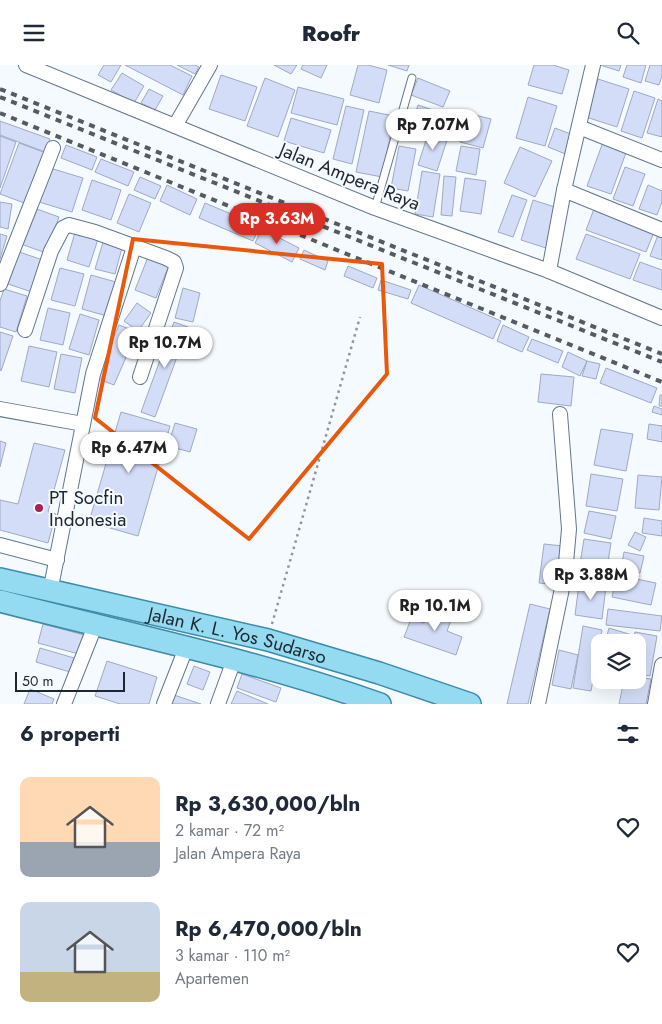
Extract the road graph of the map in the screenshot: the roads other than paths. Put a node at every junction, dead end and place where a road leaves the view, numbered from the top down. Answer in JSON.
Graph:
{"nodes":[{"id":1,"x":26,"y":65,"type":"edge"},
{"id":2,"x":210,"y":65,"type":"edge"},
{"id":3,"x":593,"y":65,"type":"edge"},
{"id":4,"x":48,"y":69,"type":"edge"},
{"id":5,"x":412,"y":78,"type":"dead end"},
{"id":6,"x":176,"y":126,"type":"junction"},
{"id":7,"x":579,"y":127,"type":"junction"},
{"id":8,"x":53,"y":147,"type":"dead end"},
{"id":9,"x":662,"y":160,"type":"edge"},
{"id":10,"x":564,"y":190,"type":"junction"},
{"id":11,"x":375,"y":208,"type":"junction"},
{"id":12,"x":662,"y":230,"type":"edge"},
{"id":13,"x":134,"y":247,"type":"junction"},
{"id":14,"x":549,"y":271,"type":"junction"},
{"id":15,"x":0,"y":284,"type":"edge"},
{"id":16,"x":662,"y":317,"type":"edge"},
{"id":17,"x":25,"y":330,"type":"dead end"},
{"id":18,"x":140,"y":377,"type":"dead end"},
{"id":19,"x":0,"y":409,"type":"edge"},
{"id":20,"x":560,"y":414,"type":"dead end"},
{"id":21,"x":83,"y":424,"type":"junction"},
{"id":22,"x":0,"y":545,"type":"edge"},
{"id":23,"x":57,"y":560,"type":"junction"},
{"id":24,"x":0,"y":579,"type":"edge"},
{"id":25,"x":50,"y":592,"type":"junction"},
{"id":26,"x":0,"y":601,"type":"edge"},
{"id":27,"x":101,"y":603,"type":"junction"},
{"id":28,"x":43,"y":612,"type":"junction"},
{"id":29,"x":95,"y":626,"type":"junction"},
{"id":30,"x":186,"y":648,"type":"junction"},
{"id":31,"x":234,"y":660,"type":"junction"},
{"id":32,"x":662,"y":665,"type":"edge"},
{"id":33,"x":64,"y":704,"type":"edge"},
{"id":34,"x":164,"y":704,"type":"edge"},
{"id":35,"x":218,"y":704,"type":"edge"},
{"id":36,"x":380,"y":704,"type":"edge"},
{"id":37,"x":470,"y":704,"type":"edge"},
{"id":38,"x":538,"y":704,"type":"edge"},
{"id":39,"x":655,"y":704,"type":"edge"}],
"edges":[{"from":1,"to":4,"type":"street","name":"Jalan Ampera Raya"},
{"from":2,"to":6,"type":"street"},
{"from":3,"to":7,"type":"street"},
{"from":4,"to":6,"type":"street","name":"Jalan Ampera Raya"},
{"from":5,"to":11,"type":"lane"},
{"from":6,"to":11,"type":"street","name":"Jalan Ampera Raya"},
{"from":7,"to":9,"type":"street"},
{"from":7,"to":10,"type":"street"},
{"from":8,"to":15,"type":"street"},
{"from":10,"to":12,"type":"street"},
{"from":10,"to":14,"type":"street"},
{"from":11,"to":14,"type":"street","name":"Jalan Ampera Raya"},
{"from":13,"to":17,"type":"street"},
{"from":13,"to":18,"type":"street"},
{"from":13,"to":21,"type":"street"},
{"from":14,"to":16,"type":"street","name":"Jalan Ampera Raya"},
{"from":19,"to":21,"type":"street"},
{"from":20,"to":38,"type":"street"},
{"from":21,"to":23,"type":"street"},
{"from":22,"to":23,"type":"street"},
{"from":23,"to":25,"type":"street"},
{"from":24,"to":25,"type":"main road","name":"Jalan K. L. Yos Sudarso"},
{"from":25,"to":27,"type":"main road","name":"Jalan K. L. Yos Sudarso"},
{"from":25,"to":28,"type":"main road"},
{"from":26,"to":28,"type":"main road","name":"Jalan K. L. Yos Sudarso"},
{"from":27,"to":29,"type":"main road"},
{"from":27,"to":37,"type":"main road","name":"Jalan K. L. Yos Sudarso"},
{"from":28,"to":29,"type":"main road","name":"Jalan K. L. Yos Sudarso"},
{"from":29,"to":30,"type":"main road","name":"Jalan K. L. Yos Sudarso"},
{"from":29,"to":33,"type":"street"},
{"from":30,"to":31,"type":"main road","name":"Jalan K. L. Yos Sudarso"},
{"from":30,"to":34,"type":"street"},
{"from":31,"to":35,"type":"street"},
{"from":31,"to":36,"type":"main road","name":"Jalan K. L. Yos Sudarso"},
{"from":32,"to":39,"type":"street"}]}
